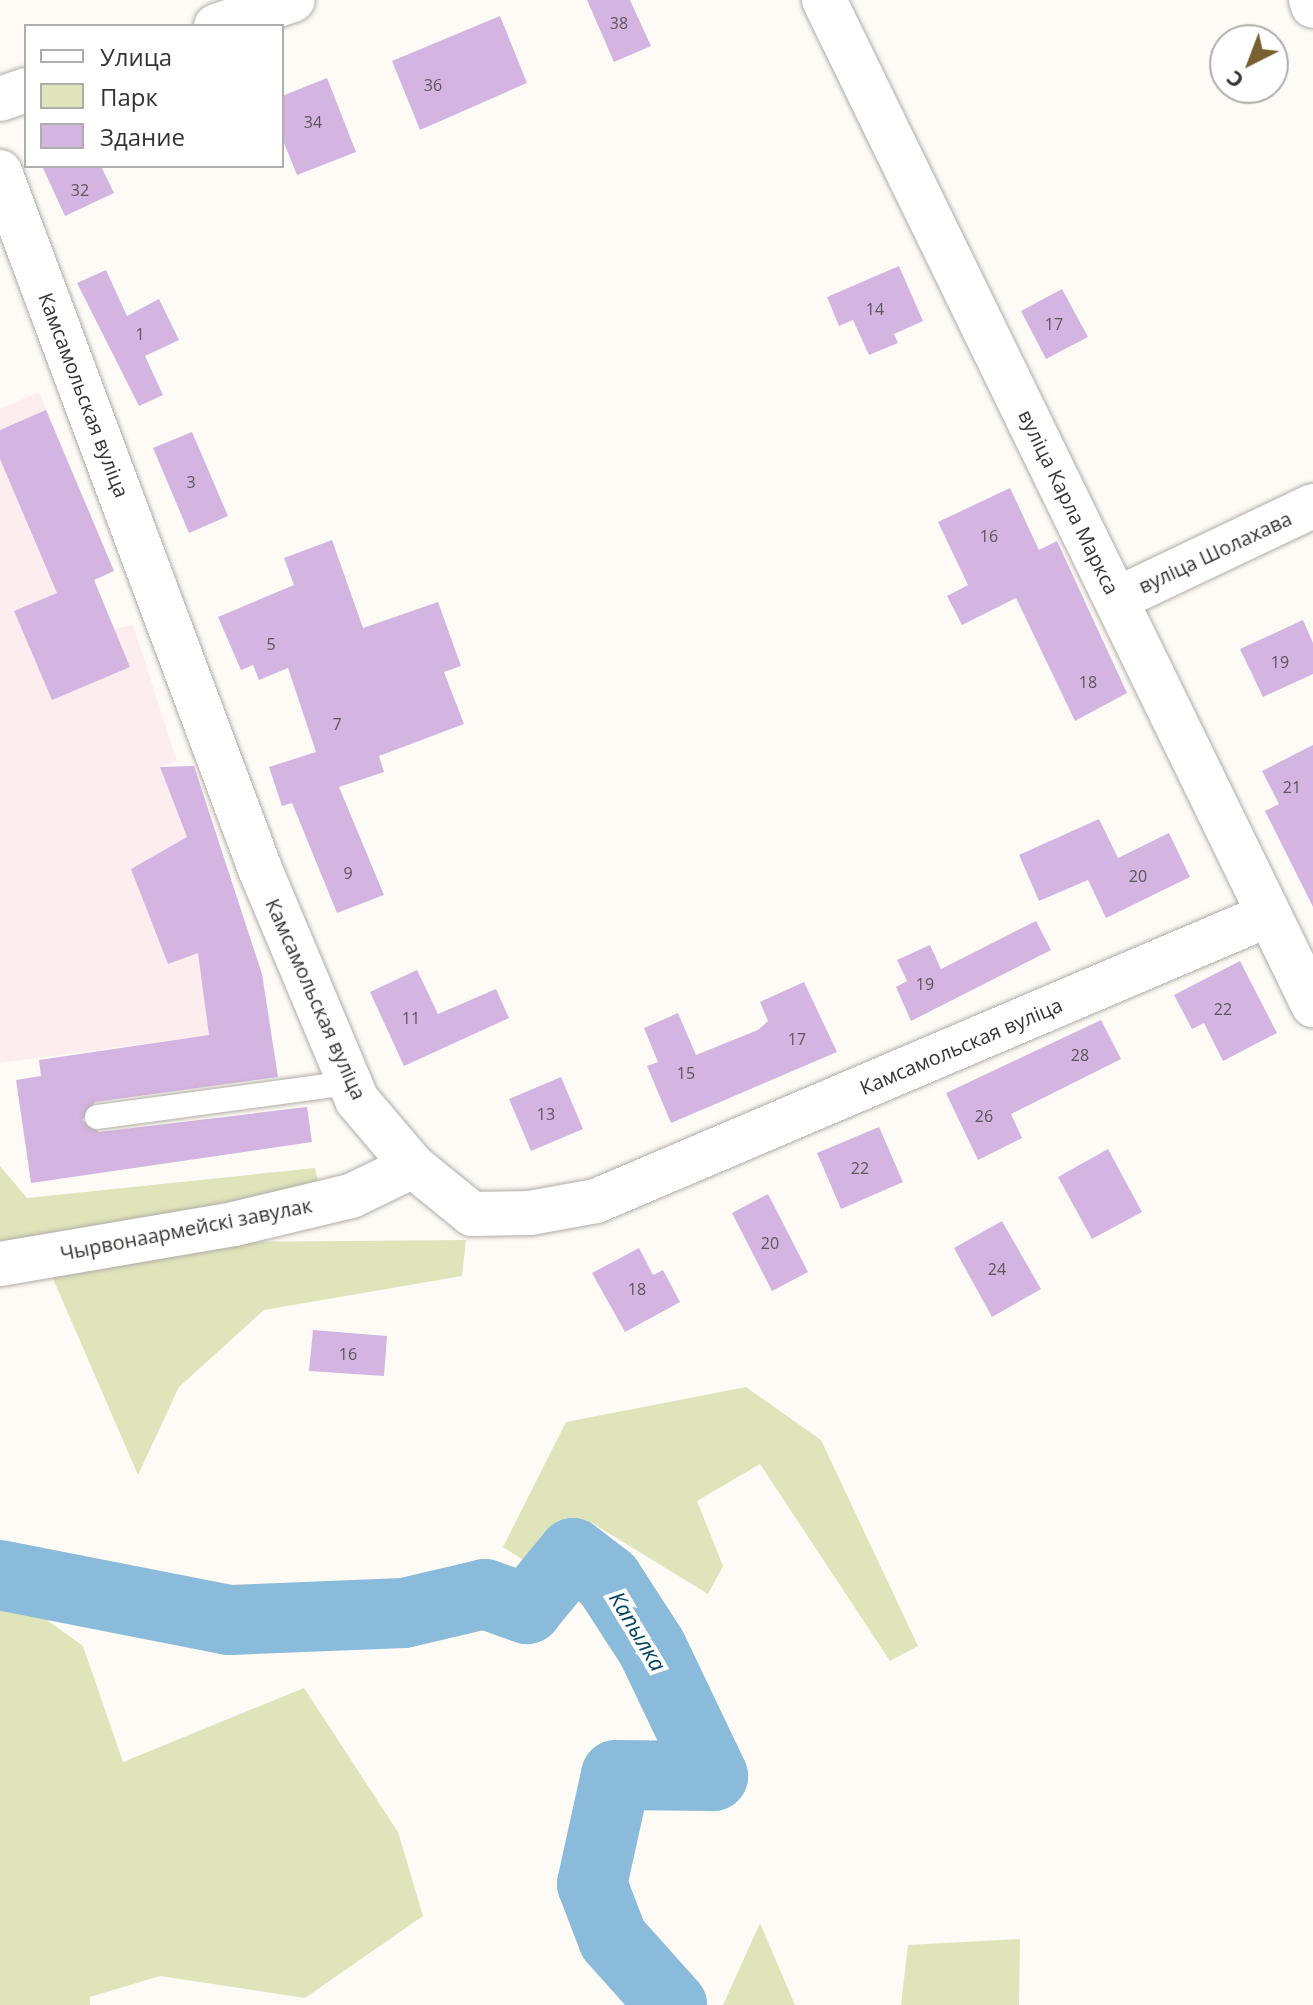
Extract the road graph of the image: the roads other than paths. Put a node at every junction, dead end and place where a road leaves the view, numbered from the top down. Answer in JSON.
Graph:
{"nodes":[{"id":1,"x":293,"y":0,"type":"edge"},
{"id":2,"x":824,"y":0,"type":"edge"},
{"id":3,"x":1311,"y":0,"type":"edge"},
{"id":4,"x":1313,"y":6,"type":"edge"},
{"id":5,"x":222,"y":24,"type":"edge"},
{"id":6,"x":24,"y":91,"type":"edge"},
{"id":7,"x":0,"y":99,"type":"edge"},
{"id":8,"x":0,"y":172,"type":"edge"},
{"id":9,"x":1313,"y":506,"type":"edge"},
{"id":10,"x":1117,"y":599,"type":"junction"},
{"id":11,"x":1268,"y":915,"type":"junction"},
{"id":12,"x":1313,"y":1005,"type":"edge"},
{"id":13,"x":349,"y":1083,"type":"junction"},
{"id":14,"x":97,"y":1117,"type":"dead end"},
{"id":15,"x":413,"y":1166,"type":"junction"},
{"id":16,"x":0,"y":1264,"type":"edge"}],
"edges":[{"from":1,"to":5,"type":"street"},
{"from":2,"to":10,"type":"street","name":"вуліца Карла Маркса"},
{"from":3,"to":4,"type":"street"},
{"from":6,"to":7,"type":"street"},
{"from":8,"to":13,"type":"street","name":"Камсамольская вуліца"},
{"from":9,"to":10,"type":"street","name":"вуліца Шолахава"},
{"from":10,"to":11,"type":"street","name":"вуліца Карла Маркса"},
{"from":11,"to":12,"type":"street","name":"вуліца Карла Маркса"},
{"from":11,"to":15,"type":"street","name":"Камсамольская вуліца"},
{"from":13,"to":14,"type":"lane"},
{"from":13,"to":15,"type":"street","name":"Камсамольская вуліца"},
{"from":15,"to":16,"type":"street","name":"Чырвонаармейскі завулак"}]}
